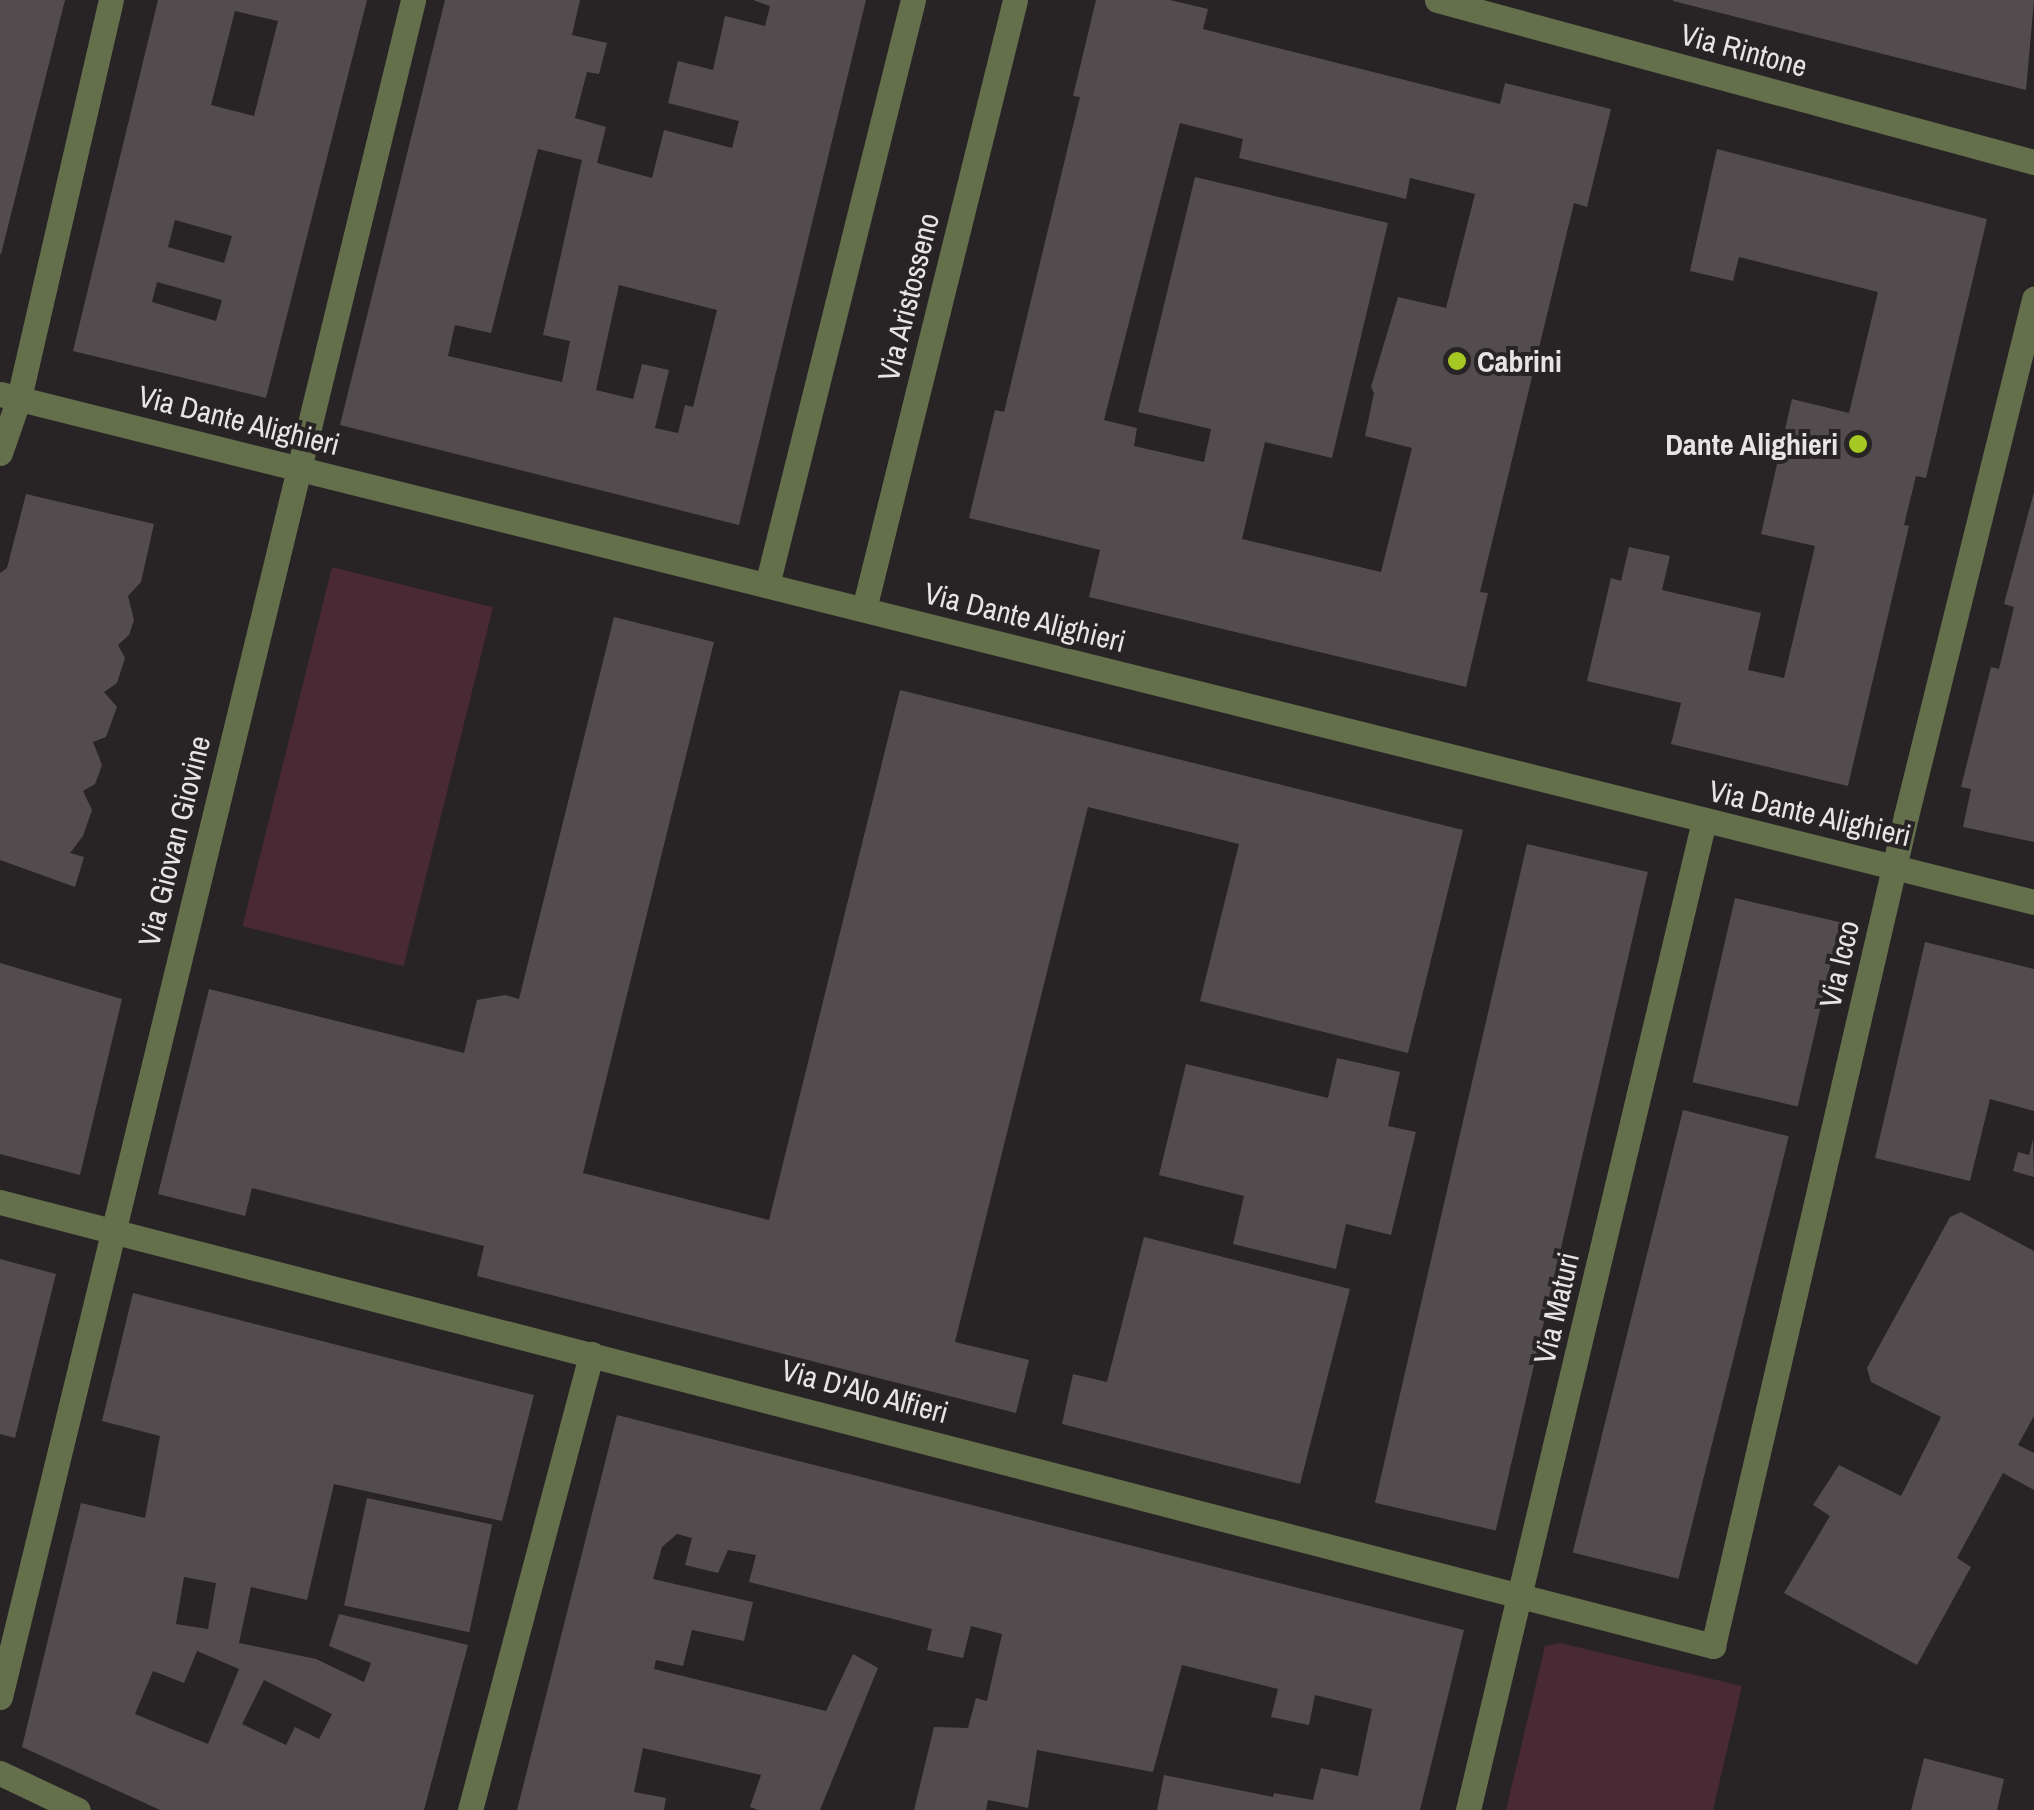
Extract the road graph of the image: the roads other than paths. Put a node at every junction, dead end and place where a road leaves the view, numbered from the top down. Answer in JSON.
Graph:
{"nodes":[{"id":1,"x":111,"y":0,"type":"edge"},
{"id":2,"x":414,"y":0,"type":"edge"},
{"id":3,"x":912,"y":0,"type":"edge"},
{"id":4,"x":1015,"y":0,"type":"edge"},
{"id":5,"x":1437,"y":0,"type":"edge"},
{"id":6,"x":2034,"y":162,"type":"edge"},
{"id":7,"x":2034,"y":299,"type":"edge"},
{"id":8,"x":9,"y":396,"type":"edge"},
{"id":9,"x":0,"y":453,"type":"edge"},
{"id":10,"x":297,"y":468,"type":"junction"},
{"id":11,"x":767,"y":585,"type":"junction"},
{"id":12,"x":864,"y":610,"type":"junction"},
{"id":13,"x":1704,"y":821,"type":"junction"},
{"id":14,"x":1895,"y":866,"type":"junction"},
{"id":15,"x":2034,"y":902,"type":"edge"},
{"id":16,"x":0,"y":1202,"type":"edge"},
{"id":17,"x":112,"y":1230,"type":"junction"},
{"id":18,"x":591,"y":1354,"type":"junction"},
{"id":19,"x":1522,"y":1595,"type":"junction"},
{"id":20,"x":1713,"y":1646,"type":"joint"},
{"id":21,"x":0,"y":1697,"type":"edge"},
{"id":22,"x":0,"y":1773,"type":"edge"},
{"id":23,"x":78,"y":1810,"type":"edge"},
{"id":24,"x":470,"y":1810,"type":"edge"},
{"id":25,"x":1468,"y":1810,"type":"edge"}],
"edges":[{"from":1,"to":8,"type":"street"},
{"from":2,"to":10,"type":"street","name":"Via Giovan Giovine"},
{"from":3,"to":11,"type":"street"},
{"from":4,"to":12,"type":"street","name":"Via Aristosseno"},
{"from":5,"to":6,"type":"street","name":"Via Rintone"},
{"from":7,"to":14,"type":"street","name":"Via Icco"},
{"from":8,"to":9,"type":"street"},
{"from":8,"to":10,"type":"street","name":"Via Dante Alighieri"},
{"from":10,"to":11,"type":"street","name":"Via Dante Alighieri"},
{"from":10,"to":17,"type":"street","name":"Via Giovan Giovine"},
{"from":11,"to":12,"type":"street","name":"Via Dante Alighieri"},
{"from":12,"to":13,"type":"street","name":"Via Dante Alighieri"},
{"from":13,"to":14,"type":"street","name":"Via Dante Alighieri"},
{"from":13,"to":19,"type":"street","name":"Via Maturi"},
{"from":14,"to":15,"type":"street","name":"Via Dante Alighieri"},
{"from":14,"to":20,"type":"street","name":"Via Icco"},
{"from":16,"to":17,"type":"street","name":"Via D'Alo Alfieri"},
{"from":17,"to":18,"type":"street","name":"Via D'Alo Alfieri"},
{"from":17,"to":21,"type":"street","name":"Via Giovan Giovine"},
{"from":18,"to":19,"type":"street","name":"Via D'Alo Alfieri"},
{"from":18,"to":24,"type":"street"},
{"from":19,"to":20,"type":"street","name":"Via D'Alo Alfieri"},
{"from":19,"to":25,"type":"street","name":"Via Maturi"},
{"from":22,"to":23,"type":"street"}]}
